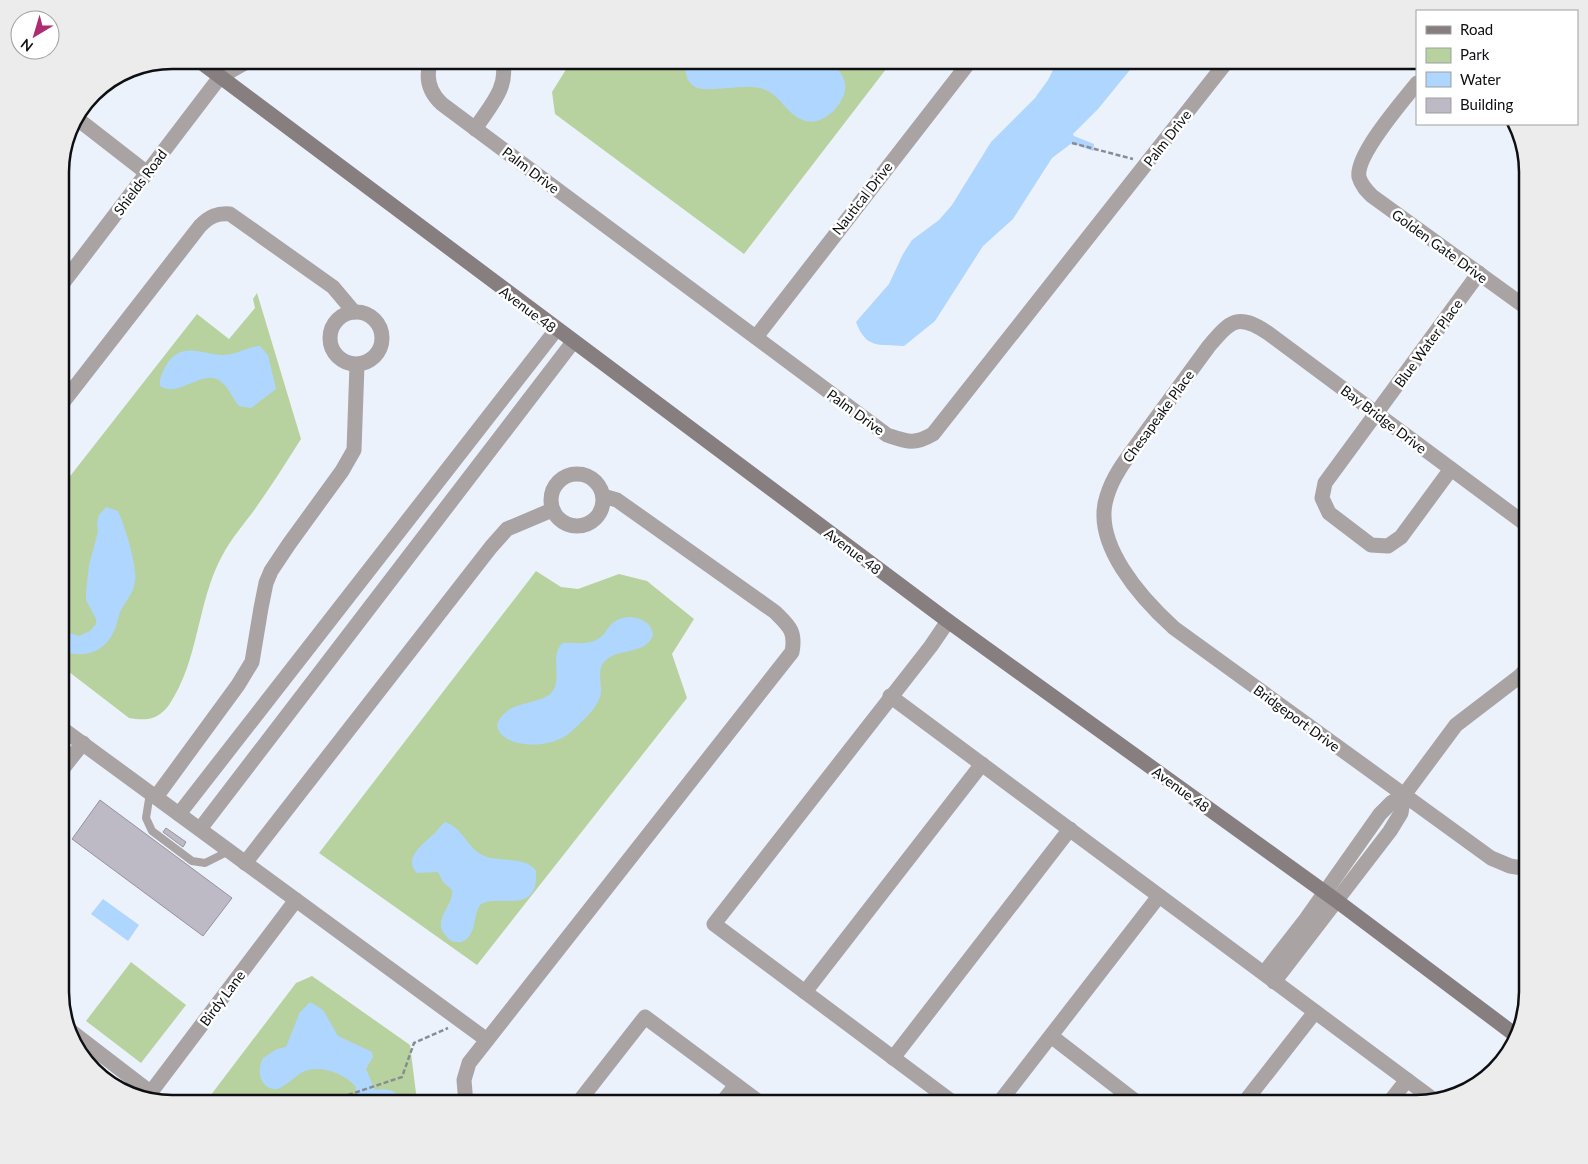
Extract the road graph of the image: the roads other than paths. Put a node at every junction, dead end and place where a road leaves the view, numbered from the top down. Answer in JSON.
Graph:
{"nodes":[{"id":1,"x":210,"y":69,"type":"edge"},
{"id":2,"x":223,"y":69,"type":"edge"},
{"id":3,"x":234,"y":69,"type":"edge"},
{"id":4,"x":429,"y":69,"type":"edge"},
{"id":5,"x":505,"y":69,"type":"edge"},
{"id":6,"x":964,"y":69,"type":"edge"},
{"id":7,"x":1221,"y":69,"type":"edge"},
{"id":8,"x":220,"y":77,"type":"junction"},
{"id":9,"x":1416,"y":84,"type":"edge"},
{"id":10,"x":82,"y":122,"type":"edge"},
{"id":11,"x":475,"y":129,"type":"junction"},
{"id":12,"x":146,"y":173,"type":"junction"},
{"id":13,"x":1479,"y":274,"type":"junction"},
{"id":14,"x":69,"y":275,"type":"edge"},
{"id":15,"x":1519,"y":303,"type":"edge"},
{"id":16,"x":354,"y":312,"type":"junction"},
{"id":17,"x":1238,"y":321,"type":"joint"},
{"id":18,"x":556,"y":330,"type":"junction"},
{"id":19,"x":756,"y":337,"type":"junction"},
{"id":20,"x":573,"y":342,"type":"junction"},
{"id":21,"x":357,"y":365,"type":"junction"},
{"id":22,"x":69,"y":394,"type":"edge"},
{"id":23,"x":1376,"y":413,"type":"junction"},
{"id":24,"x":1451,"y":469,"type":"junction"},
{"id":25,"x":603,"y":496,"type":"junction"},
{"id":26,"x":552,"y":510,"type":"junction"},
{"id":27,"x":1519,"y":519,"type":"edge"},
{"id":28,"x":1105,"y":526,"type":"joint"},
{"id":29,"x":948,"y":621,"type":"junction"},
{"id":30,"x":1519,"y":674,"type":"edge"},
{"id":31,"x":890,"y":696,"type":"junction"},
{"id":32,"x":69,"y":734,"type":"edge"},
{"id":33,"x":82,"y":743,"type":"junction"},
{"id":34,"x":69,"y":760,"type":"edge"},
{"id":35,"x":982,"y":764,"type":"junction"},
{"id":36,"x":153,"y":795,"type":"junction"},
{"id":37,"x":1404,"y":795,"type":"junction"},
{"id":38,"x":178,"y":814,"type":"junction"},
{"id":39,"x":1376,"y":821,"type":"junction"},
{"id":40,"x":200,"y":829,"type":"junction"},
{"id":41,"x":1070,"y":829,"type":"junction"},
{"id":42,"x":1390,"y":831,"type":"junction"},
{"id":43,"x":229,"y":850,"type":"junction"},
{"id":44,"x":245,"y":863,"type":"junction"},
{"id":45,"x":1519,"y":868,"type":"edge"},
{"id":46,"x":1324,"y":892,"type":"junction"},
{"id":47,"x":1159,"y":896,"type":"junction"},
{"id":48,"x":296,"y":900,"type":"junction"},
{"id":49,"x":1333,"y":907,"type":"junction"},
{"id":50,"x":1269,"y":978,"type":"junction"},
{"id":51,"x":805,"y":992,"type":"junction"},
{"id":52,"x":1315,"y":1012,"type":"junction"},
{"id":53,"x":1511,"y":1032,"type":"edge"},
{"id":54,"x":1051,"y":1036,"type":"junction"},
{"id":55,"x":79,"y":1038,"type":"edge"},
{"id":56,"x":487,"y":1040,"type":"junction"},
{"id":57,"x":892,"y":1058,"type":"junction"},
{"id":58,"x":1407,"y":1080,"type":"junction"},
{"id":59,"x":736,"y":1085,"type":"junction"},
{"id":60,"x":146,"y":1092,"type":"edge"},
{"id":61,"x":150,"y":1093,"type":"edge"},
{"id":62,"x":1426,"y":1094,"type":"edge"},
{"id":63,"x":465,"y":1095,"type":"edge"},
{"id":64,"x":584,"y":1095,"type":"edge"},
{"id":65,"x":728,"y":1095,"type":"edge"},
{"id":66,"x":750,"y":1095,"type":"edge"},
{"id":67,"x":943,"y":1095,"type":"edge"},
{"id":68,"x":1005,"y":1095,"type":"edge"},
{"id":69,"x":1127,"y":1095,"type":"edge"},
{"id":70,"x":1250,"y":1095,"type":"edge"},
{"id":71,"x":1395,"y":1095,"type":"edge"}],
"edges":[{"from":1,"to":8,"type":"main road","name":"Avenue 48"},
{"from":2,"to":8,"type":"street","name":"Shields Road"},
{"from":3,"to":8,"type":"street","name":"Shields Road"},
{"from":4,"to":11,"type":"street","name":"Palm Drive"},
{"from":5,"to":11,"type":"street"},
{"from":6,"to":19,"type":"street","name":"Nautical Drive"},
{"from":7,"to":19,"type":"street","name":"Palm Drive"},
{"from":8,"to":12,"type":"street","name":"Shields Road"},
{"from":8,"to":18,"type":"main road","name":"Avenue 48"},
{"from":9,"to":13,"type":"street","name":"Golden Gate Drive"},
{"from":10,"to":12,"type":"street"},
{"from":11,"to":19,"type":"street","name":"Palm Drive"},
{"from":12,"to":14,"type":"street","name":"Shields Road"},
{"from":13,"to":15,"type":"street","name":"Golden Gate Drive"},
{"from":13,"to":23,"type":"street","name":"Blue Water Place"},
{"from":16,"to":21,"type":"street"},
{"from":16,"to":21,"type":"street"},
{"from":16,"to":22,"type":"street"},
{"from":17,"to":23,"type":"street","name":"Bay Bridge Drive"},
{"from":17,"to":28,"type":"street","name":"Chesapeake Place"},
{"from":18,"to":20,"type":"main road","name":"Avenue 48"},
{"from":18,"to":38,"type":"street"},
{"from":20,"to":29,"type":"main road","name":"Avenue 48"},
{"from":20,"to":40,"type":"street"},
{"from":21,"to":36,"type":"street"},
{"from":23,"to":24,"type":"street","name":"Bay Bridge Drive"},
{"from":23,"to":24,"type":"street","name":"Blue Water Place"},
{"from":24,"to":27,"type":"street","name":"Bay Bridge Drive"},
{"from":25,"to":26,"type":"street"},
{"from":25,"to":26,"type":"street"},
{"from":25,"to":56,"type":"street"},
{"from":26,"to":44,"type":"street"},
{"from":28,"to":37,"type":"street","name":"Bridgeport Drive"},
{"from":29,"to":31,"type":"street"},
{"from":29,"to":46,"type":"main road","name":"Avenue 48"},
{"from":30,"to":37,"type":"street"},
{"from":31,"to":35,"type":"street"},
{"from":31,"to":51,"type":"street"},
{"from":32,"to":33,"type":"street"},
{"from":33,"to":34,"type":"street"},
{"from":33,"to":36,"type":"street"},
{"from":35,"to":41,"type":"street"},
{"from":35,"to":51,"type":"street"},
{"from":36,"to":38,"type":"street"},
{"from":36,"to":43,"type":"lane"},
{"from":37,"to":39,"type":"street"},
{"from":37,"to":42,"type":"street"},
{"from":37,"to":45,"type":"street","name":"Bridgeport Drive"},
{"from":38,"to":40,"type":"street"},
{"from":39,"to":42,"type":"street"},
{"from":39,"to":46,"type":"street"},
{"from":40,"to":43,"type":"street"},
{"from":41,"to":47,"type":"street"},
{"from":41,"to":57,"type":"street"},
{"from":42,"to":49,"type":"street"},
{"from":43,"to":44,"type":"street"},
{"from":44,"to":48,"type":"street"},
{"from":46,"to":49,"type":"main road","name":"Avenue 48"},
{"from":46,"to":50,"type":"street"},
{"from":47,"to":50,"type":"street"},
{"from":47,"to":54,"type":"street"},
{"from":48,"to":56,"type":"street"},
{"from":48,"to":61,"type":"street","name":"Birdy Lane"},
{"from":49,"to":50,"type":"street"},
{"from":49,"to":53,"type":"main road","name":"Avenue 48"},
{"from":50,"to":52,"type":"street"},
{"from":51,"to":57,"type":"street"},
{"from":52,"to":58,"type":"street"},
{"from":52,"to":70,"type":"street"},
{"from":54,"to":68,"type":"street"},
{"from":54,"to":69,"type":"street"},
{"from":55,"to":60,"type":"street"},
{"from":56,"to":63,"type":"street"},
{"from":57,"to":67,"type":"street"},
{"from":58,"to":62,"type":"street"},
{"from":58,"to":71,"type":"street"},
{"from":59,"to":64,"type":"street"},
{"from":59,"to":65,"type":"street"},
{"from":59,"to":66,"type":"street"}]}
